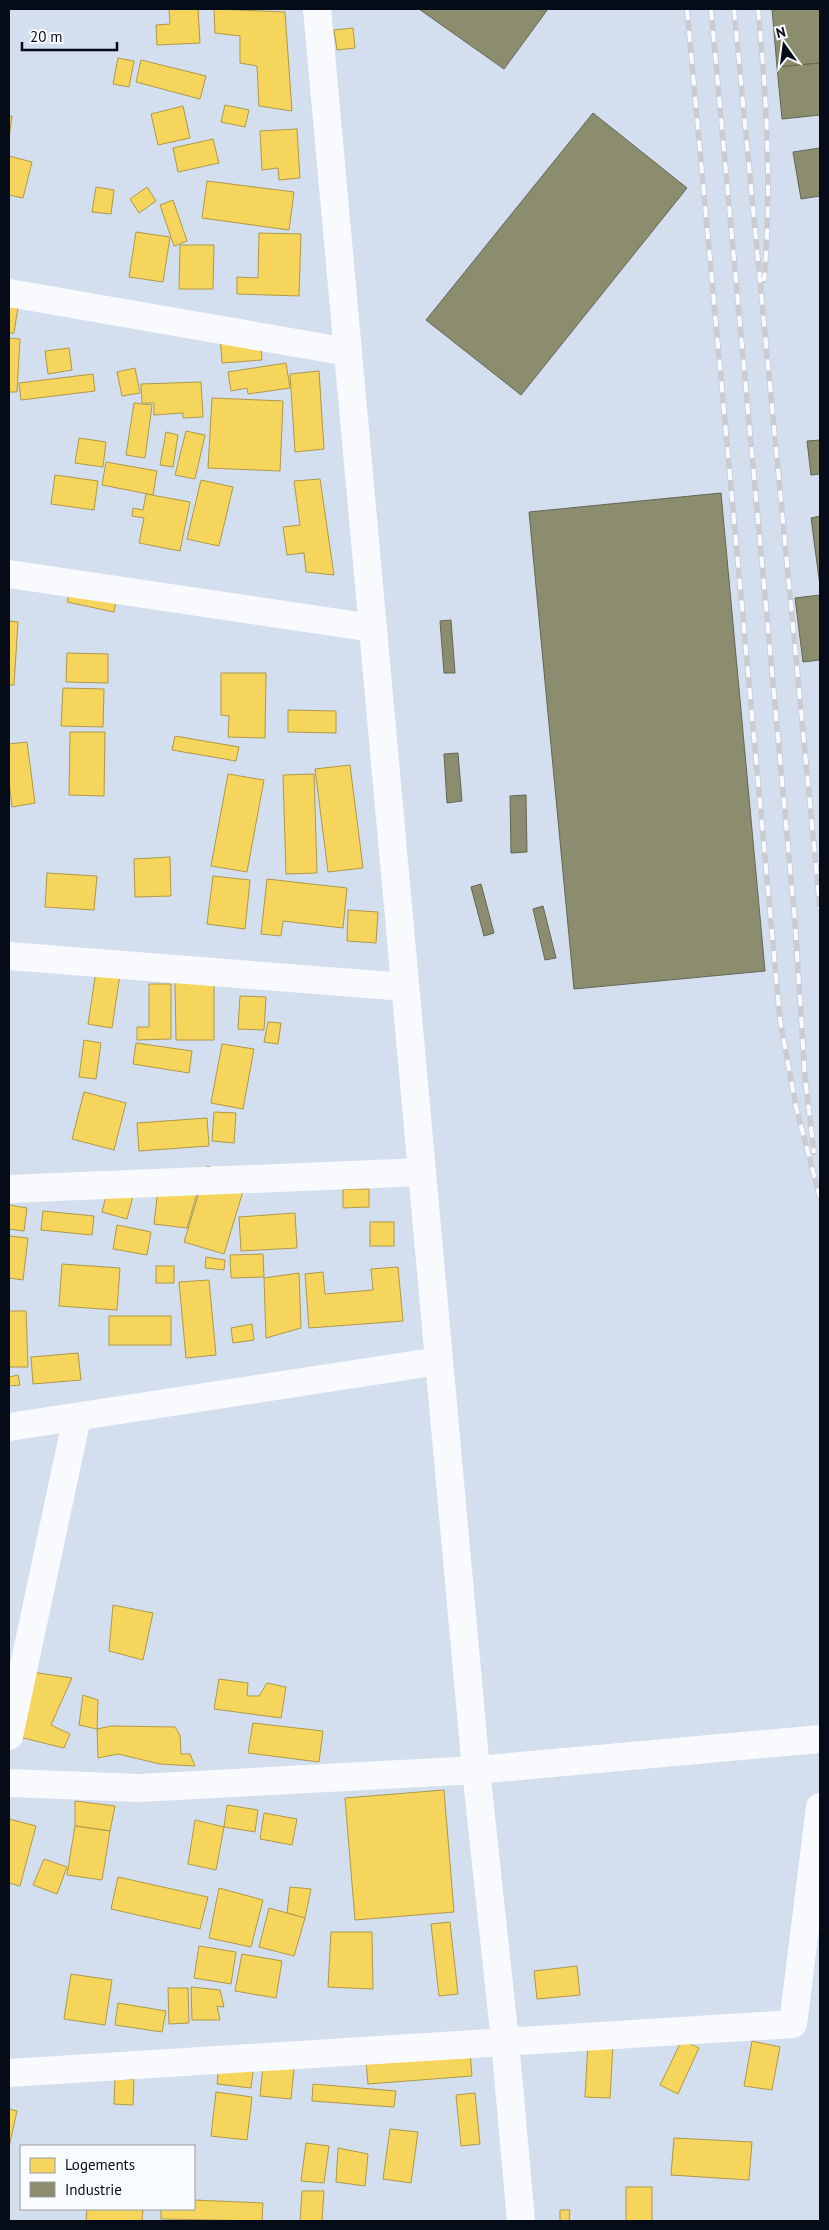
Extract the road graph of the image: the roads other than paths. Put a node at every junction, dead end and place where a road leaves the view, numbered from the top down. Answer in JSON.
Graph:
{"nodes":[{"id":1,"x":317,"y":9,"type":"edge"},
{"id":2,"x":9,"y":293,"type":"edge"},
{"id":3,"x":348,"y":352,"type":"junction"},
{"id":4,"x":9,"y":574,"type":"edge"},
{"id":5,"x":373,"y":628,"type":"junction"},
{"id":6,"x":9,"y":956,"type":"edge"},
{"id":7,"x":405,"y":987,"type":"junction"},
{"id":8,"x":422,"y":1172,"type":"junction"},
{"id":9,"x":9,"y":1189,"type":"edge"},
{"id":10,"x":439,"y":1361,"type":"junction"},
{"id":11,"x":77,"y":1417,"type":"junction"},
{"id":12,"x":9,"y":1427,"type":"edge"},
{"id":13,"x":9,"y":1736,"type":"edge"},
{"id":14,"x":820,"y":1739,"type":"edge"},
{"id":15,"x":476,"y":1770,"type":"junction"},
{"id":16,"x":9,"y":1783,"type":"edge"},
{"id":17,"x":820,"y":1808,"type":"edge"},
{"id":18,"x":505,"y":2042,"type":"junction"},
{"id":19,"x":9,"y":2073,"type":"edge"},
{"id":20,"x":521,"y":2221,"type":"edge"}],
"edges":[{"from":1,"to":3,"type":"street"},
{"from":2,"to":3,"type":"street"},
{"from":3,"to":5,"type":"street"},
{"from":4,"to":5,"type":"street"},
{"from":5,"to":7,"type":"street"},
{"from":6,"to":7,"type":"street"},
{"from":7,"to":8,"type":"street"},
{"from":8,"to":9,"type":"street"},
{"from":8,"to":10,"type":"street"},
{"from":10,"to":11,"type":"street"},
{"from":10,"to":15,"type":"street"},
{"from":11,"to":12,"type":"street"},
{"from":11,"to":13,"type":"street"},
{"from":14,"to":15,"type":"street"},
{"from":15,"to":16,"type":"street"},
{"from":15,"to":18,"type":"street"},
{"from":17,"to":18,"type":"street"},
{"from":18,"to":19,"type":"street"},
{"from":18,"to":20,"type":"street"}]}
